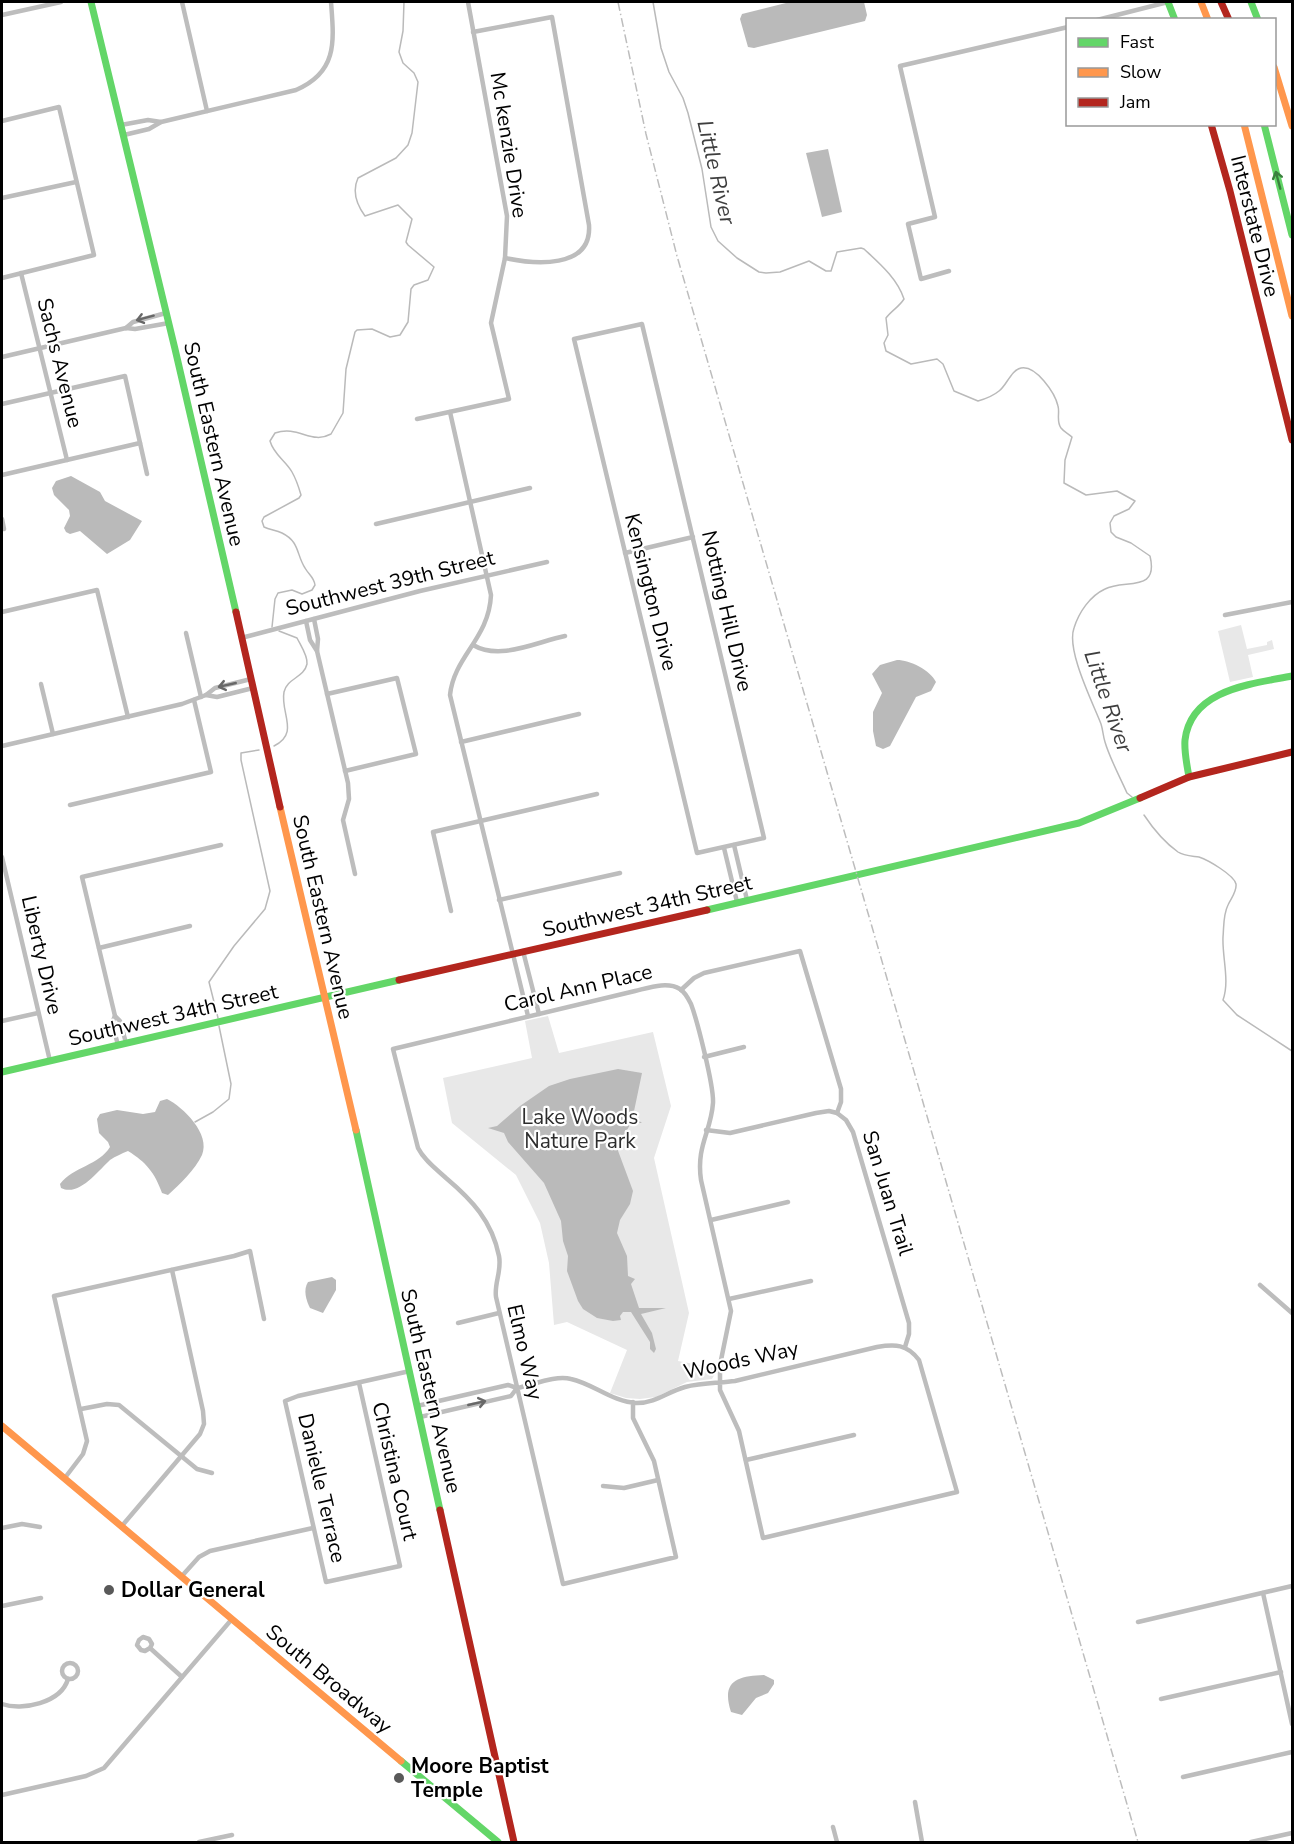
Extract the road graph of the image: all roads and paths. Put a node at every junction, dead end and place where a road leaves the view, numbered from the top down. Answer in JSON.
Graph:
{"nodes":[{"id":1,"x":61,"y":2,"type":"edge"},
{"id":2,"x":92,"y":2,"type":"edge"},
{"id":3,"x":182,"y":2,"type":"edge"},
{"id":4,"x":331,"y":2,"type":"edge"},
{"id":5,"x":468,"y":2,"type":"edge"},
{"id":6,"x":1168,"y":2,"type":"edge"},
{"id":7,"x":1201,"y":2,"type":"edge"},
{"id":8,"x":1221,"y":2,"type":"edge"},
{"id":9,"x":1251,"y":2,"type":"edge"},
{"id":10,"x":2,"y":15,"type":"edge"},
{"id":11,"x":1257,"y":16,"type":"edge"},
{"id":12,"x":1105,"y":18,"type":"edge"},
{"id":13,"x":1174,"y":18,"type":"edge"},
{"id":14,"x":1207,"y":18,"type":"edge"},
{"id":15,"x":1227,"y":18,"type":"edge"},
{"id":16,"x":1066,"y":27,"type":"edge"},
{"id":17,"x":473,"y":32,"type":"junction"},
{"id":18,"x":1276,"y":70,"type":"edge"},
{"id":19,"x":207,"y":111,"type":"junction"},
{"id":20,"x":2,"y":121,"type":"edge"},
{"id":21,"x":161,"y":122,"type":"junction"},
{"id":22,"x":121,"y":125,"type":"junction"},
{"id":23,"x":1212,"y":126,"type":"edge"},
{"id":24,"x":1245,"y":126,"type":"edge"},
{"id":25,"x":1265,"y":126,"type":"edge"},
{"id":26,"x":1293,"y":126,"type":"edge"},
{"id":27,"x":124,"y":135,"type":"junction"},
{"id":28,"x":76,"y":182,"type":"junction"},
{"id":29,"x":2,"y":198,"type":"edge"},
{"id":30,"x":1293,"y":236,"type":"edge"},
{"id":31,"x":505,"y":258,"type":"junction"},
{"id":32,"x":948,"y":271,"type":"dead end"},
{"id":33,"x":21,"y":273,"type":"junction"},
{"id":34,"x":2,"y":278,"type":"edge"},
{"id":35,"x":166,"y":313,"type":"junction"},
{"id":36,"x":1293,"y":316,"type":"edge"},
{"id":37,"x":169,"y":323,"type":"junction"},
{"id":38,"x":642,"y":324,"type":"joint"},
{"id":39,"x":126,"y":328,"type":"junction"},
{"id":40,"x":40,"y":348,"type":"junction"},
{"id":41,"x":2,"y":357,"type":"edge"},
{"id":42,"x":51,"y":393,"type":"junction"},
{"id":43,"x":2,"y":404,"type":"edge"},
{"id":44,"x":450,"y":412,"type":"junction"},
{"id":45,"x":417,"y":419,"type":"dead end"},
{"id":46,"x":1293,"y":440,"type":"edge"},
{"id":47,"x":140,"y":443,"type":"junction"},
{"id":48,"x":67,"y":460,"type":"junction"},
{"id":49,"x":147,"y":474,"type":"dead end"},
{"id":50,"x":2,"y":475,"type":"edge"},
{"id":51,"x":530,"y":488,"type":"dead end"},
{"id":52,"x":470,"y":502,"type":"junction"},
{"id":53,"x":2,"y":519,"type":"edge"},
{"id":54,"x":376,"y":524,"type":"dead end"},
{"id":55,"x":4,"y":529,"type":"dead end"},
{"id":56,"x":693,"y":537,"type":"junction"},
{"id":57,"x":625,"y":553,"type":"junction"},
{"id":58,"x":547,"y":562,"type":"dead end"},
{"id":59,"x":488,"y":576,"type":"junction"},
{"id":60,"x":1293,"y":602,"type":"edge"},
{"id":61,"x":2,"y":612,"type":"edge"},
{"id":62,"x":1225,"y":615,"type":"dead end"},
{"id":63,"x":314,"y":619,"type":"junction"},
{"id":64,"x":306,"y":621,"type":"junction"},
{"id":65,"x":186,"y":633,"type":"dead end"},
{"id":66,"x":565,"y":636,"type":"dead end"},
{"id":67,"x":241,"y":638,"type":"junction"},
{"id":68,"x":474,"y":645,"type":"junction"},
{"id":69,"x":317,"y":651,"type":"junction"},
{"id":70,"x":1293,"y":676,"type":"edge"},
{"id":71,"x":251,"y":679,"type":"junction"},
{"id":72,"x":41,"y":684,"type":"dead end"},
{"id":73,"x":253,"y":688,"type":"junction"},
{"id":74,"x":327,"y":694,"type":"junction"},
{"id":75,"x":204,"y":696,"type":"junction"},
{"id":76,"x":194,"y":700,"type":"junction"},
{"id":77,"x":579,"y":714,"type":"dead end"},
{"id":78,"x":128,"y":717,"type":"junction"},
{"id":79,"x":53,"y":734,"type":"junction"},
{"id":80,"x":461,"y":742,"type":"junction"},
{"id":81,"x":2,"y":746,"type":"edge"},
{"id":82,"x":1293,"y":752,"type":"edge"},
{"id":83,"x":345,"y":771,"type":"junction"},
{"id":84,"x":1189,"y":777,"type":"junction"},
{"id":85,"x":597,"y":794,"type":"dead end"},
{"id":86,"x":70,"y":805,"type":"dead end"},
{"id":87,"x":479,"y":821,"type":"junction"},
{"id":88,"x":221,"y":844,"type":"dead end"},
{"id":89,"x":734,"y":845,"type":"junction"},
{"id":90,"x":724,"y":848,"type":"junction"},
{"id":91,"x":696,"y":853,"type":"joint"},
{"id":92,"x":2,"y":857,"type":"edge"},
{"id":93,"x":620,"y":873,"type":"dead end"},
{"id":94,"x":355,"y":874,"type":"dead end"},
{"id":95,"x":499,"y":900,"type":"junction"},
{"id":96,"x":747,"y":900,"type":"junction"},
{"id":97,"x":737,"y":902,"type":"junction"},
{"id":98,"x":451,"y":911,"type":"dead end"},
{"id":99,"x":190,"y":926,"type":"dead end"},
{"id":100,"x":99,"y":948,"type":"junction"},
{"id":101,"x":523,"y":951,"type":"junction"},
{"id":102,"x":800,"y":951,"type":"joint"},
{"id":103,"x":512,"y":954,"type":"junction"},
{"id":104,"x":681,"y":990,"type":"junction"},
{"id":105,"x":324,"y":997,"type":"junction"},
{"id":106,"x":38,"y":1013,"type":"junction"},
{"id":107,"x":538,"y":1014,"type":"junction"},
{"id":108,"x":114,"y":1016,"type":"junction"},
{"id":109,"x":528,"y":1016,"type":"junction"},
{"id":110,"x":2,"y":1021,"type":"edge"},
{"id":111,"x":126,"y":1043,"type":"junction"},
{"id":112,"x":117,"y":1045,"type":"junction"},
{"id":113,"x":744,"y":1047,"type":"dead end"},
{"id":114,"x":393,"y":1049,"type":"joint"},
{"id":115,"x":704,"y":1057,"type":"junction"},
{"id":116,"x":50,"y":1061,"type":"junction"},
{"id":117,"x":2,"y":1072,"type":"edge"},
{"id":118,"x":837,"y":1113,"type":"junction"},
{"id":119,"x":706,"y":1130,"type":"junction"},
{"id":120,"x":788,"y":1202,"type":"dead end"},
{"id":121,"x":711,"y":1220,"type":"junction"},
{"id":122,"x":172,"y":1270,"type":"junction"},
{"id":123,"x":811,"y":1281,"type":"dead end"},
{"id":124,"x":1260,"y":1284,"type":"dead end"},
{"id":125,"x":729,"y":1299,"type":"junction"},
{"id":126,"x":500,"y":1313,"type":"junction"},
{"id":127,"x":1293,"y":1313,"type":"edge"},
{"id":128,"x":264,"y":1319,"type":"dead end"},
{"id":129,"x":458,"y":1323,"type":"dead end"},
{"id":130,"x":905,"y":1347,"type":"junction"},
{"id":131,"x":410,"y":1371,"type":"junction"},
{"id":132,"x":359,"y":1383,"type":"junction"},
{"id":133,"x":719,"y":1383,"type":"junction"},
{"id":134,"x":517,"y":1388,"type":"junction"},
{"id":135,"x":633,"y":1402,"type":"junction"},
{"id":136,"x":417,"y":1406,"type":"junction"},
{"id":137,"x":81,"y":1409,"type":"junction"},
{"id":138,"x":420,"y":1416,"type":"junction"},
{"id":139,"x":2,"y":1426,"type":"edge"},
{"id":140,"x":854,"y":1435,"type":"dead end"},
{"id":141,"x":181,"y":1456,"type":"junction"},
{"id":142,"x":746,"y":1460,"type":"junction"},
{"id":143,"x":212,"y":1473,"type":"dead end"},
{"id":144,"x":64,"y":1479,"type":"junction"},
{"id":145,"x":658,"y":1480,"type":"junction"},
{"id":146,"x":603,"y":1486,"type":"dead end"},
{"id":147,"x":40,"y":1527,"type":"dead end"},
{"id":148,"x":121,"y":1527,"type":"junction"},
{"id":149,"x":2,"y":1528,"type":"edge"},
{"id":150,"x":313,"y":1528,"type":"junction"},
{"id":151,"x":181,"y":1577,"type":"junction"},
{"id":152,"x":326,"y":1582,"type":"joint"},
{"id":153,"x":1293,"y":1586,"type":"edge"},
{"id":154,"x":1263,"y":1593,"type":"junction"},
{"id":155,"x":41,"y":1598,"type":"dead end"},
{"id":156,"x":2,"y":1606,"type":"edge"},
{"id":157,"x":232,"y":1619,"type":"junction"},
{"id":158,"x":1138,"y":1622,"type":"dead end"},
{"id":159,"x":150,"y":1648,"type":"dead end"},
{"id":160,"x":1281,"y":1672,"type":"junction"},
{"id":161,"x":182,"y":1677,"type":"junction"},
{"id":162,"x":68,"y":1679,"type":"dead end"},
{"id":163,"x":1161,"y":1699,"type":"dead end"},
{"id":164,"x":2,"y":1704,"type":"edge"},
{"id":165,"x":1293,"y":1724,"type":"edge"},
{"id":166,"x":1293,"y":1752,"type":"edge"},
{"id":167,"x":1183,"y":1777,"type":"dead end"},
{"id":168,"x":2,"y":1795,"type":"edge"},
{"id":169,"x":915,"y":1802,"type":"dead end"},
{"id":170,"x":833,"y":1827,"type":"dead end"},
{"id":171,"x":1293,"y":1833,"type":"edge"},
{"id":172,"x":232,"y":1835,"type":"dead end"},
{"id":173,"x":199,"y":1842,"type":"edge"},
{"id":174,"x":498,"y":1842,"type":"edge"},
{"id":175,"x":514,"y":1842,"type":"edge"},
{"id":176,"x":837,"y":1842,"type":"edge"},
{"id":177,"x":922,"y":1842,"type":"edge"},
{"id":178,"x":1251,"y":1842,"type":"edge"}],
"edges":[{"from":1,"to":10,"type":"street"},
{"from":2,"to":22,"type":"main road","name":"South Eastern Avenue"},
{"from":3,"to":19,"type":"street"},
{"from":4,"to":19,"type":"street"},
{"from":5,"to":17,"type":"street","name":"Mc kenzie Drive"},
{"from":6,"to":12,"type":"street"},
{"from":6,"to":13,"type":"main road"},
{"from":7,"to":14,"type":"main road"},
{"from":8,"to":15,"type":"main road"},
{"from":9,"to":11,"type":"main road"},
{"from":16,"to":32,"type":"street"},
{"from":17,"to":31,"type":"street","name":"Mc kenzie Drive"},
{"from":17,"to":31,"type":"street"},
{"from":18,"to":26,"type":"main road"},
{"from":19,"to":21,"type":"street"},
{"from":20,"to":28,"type":"street"},
{"from":21,"to":22,"type":"street"},
{"from":21,"to":27,"type":"street"},
{"from":22,"to":27,"type":"main road","name":"South Eastern Avenue"},
{"from":23,"to":46,"type":"main road","name":"Interstate Drive"},
{"from":24,"to":36,"type":"main road"},
{"from":30,"to":25,"type":"main road","one_way":true},
{"from":27,"to":35,"type":"main road","name":"South Eastern Avenue"},
{"from":28,"to":29,"type":"street"},
{"from":28,"to":33,"type":"street"},
{"from":31,"to":44,"type":"street","name":"Mc kenzie Drive"},
{"from":33,"to":34,"type":"street"},
{"from":33,"to":40,"type":"street","name":"Sachs Avenue"},
{"from":35,"to":37,"type":"main road","name":"South Eastern Avenue"},
{"from":35,"to":39,"type":"street","one_way":true},
{"from":37,"to":39,"type":"street"},
{"from":37,"to":67,"type":"main road","name":"South Eastern Avenue"},
{"from":38,"to":56,"type":"street","name":"Notting Hill Drive"},
{"from":38,"to":57,"type":"street","name":"Kensington Drive"},
{"from":39,"to":40,"type":"street"},
{"from":40,"to":41,"type":"street"},
{"from":40,"to":42,"type":"street","name":"Sachs Avenue"},
{"from":42,"to":43,"type":"street"},
{"from":42,"to":47,"type":"street"},
{"from":42,"to":48,"type":"street","name":"Sachs Avenue"},
{"from":44,"to":45,"type":"street"},
{"from":44,"to":52,"type":"street"},
{"from":47,"to":48,"type":"street"},
{"from":47,"to":49,"type":"street"},
{"from":48,"to":50,"type":"street"},
{"from":51,"to":52,"type":"street"},
{"from":52,"to":54,"type":"street"},
{"from":52,"to":59,"type":"street"},
{"from":53,"to":55,"type":"street"},
{"from":56,"to":57,"type":"street"},
{"from":56,"to":89,"type":"street","name":"Notting Hill Drive"},
{"from":57,"to":91,"type":"street","name":"Kensington Drive"},
{"from":58,"to":59,"type":"street","name":"Southwest 39th Street"},
{"from":59,"to":63,"type":"street","name":"Southwest 39th Street"},
{"from":59,"to":68,"type":"street"},
{"from":60,"to":62,"type":"street"},
{"from":61,"to":78,"type":"street"},
{"from":63,"to":64,"type":"street","name":"Southwest 39th Street"},
{"from":63,"to":69,"type":"street"},
{"from":64,"to":67,"type":"street","name":"Southwest 39th Street"},
{"from":64,"to":69,"type":"street"},
{"from":65,"to":75,"type":"street"},
{"from":66,"to":68,"type":"street"},
{"from":67,"to":71,"type":"main road","name":"South Eastern Avenue"},
{"from":68,"to":80,"type":"street"},
{"from":69,"to":74,"type":"street"},
{"from":70,"to":84,"type":"main road"},
{"from":71,"to":73,"type":"main road","name":"South Eastern Avenue"},
{"from":71,"to":75,"type":"street","one_way":true},
{"from":72,"to":79,"type":"street"},
{"from":73,"to":75,"type":"street"},
{"from":73,"to":105,"type":"main road","name":"South Eastern Avenue"},
{"from":74,"to":83,"type":"street"},
{"from":74,"to":83,"type":"street"},
{"from":75,"to":76,"type":"street"},
{"from":76,"to":78,"type":"street"},
{"from":76,"to":86,"type":"street"},
{"from":77,"to":80,"type":"street"},
{"from":78,"to":79,"type":"street"},
{"from":79,"to":81,"type":"street"},
{"from":80,"to":87,"type":"street"},
{"from":82,"to":84,"type":"main road","name":"Southwest 34th Street"},
{"from":83,"to":94,"type":"street"},
{"from":84,"to":96,"type":"main road","name":"Southwest 34th Street"},
{"from":85,"to":87,"type":"street"},
{"from":87,"to":95,"type":"street"},
{"from":87,"to":98,"type":"street"},
{"from":88,"to":100,"type":"street"},
{"from":89,"to":90,"type":"street","name":"Notting Hill Drive"},
{"from":89,"to":96,"type":"street"},
{"from":90,"to":91,"type":"street","name":"Notting Hill Drive"},
{"from":90,"to":97,"type":"street"},
{"from":92,"to":106,"type":"street","name":"Liberty Drive"},
{"from":93,"to":95,"type":"street"},
{"from":95,"to":103,"type":"street"},
{"from":96,"to":97,"type":"main road","name":"Southwest 34th Street"},
{"from":97,"to":101,"type":"main road","name":"Southwest 34th Street"},
{"from":99,"to":100,"type":"street"},
{"from":100,"to":108,"type":"street"},
{"from":101,"to":103,"type":"main road","name":"Southwest 34th Street"},
{"from":101,"to":107,"type":"street"},
{"from":102,"to":104,"type":"street","name":"Carol Ann Place"},
{"from":102,"to":118,"type":"street","name":"San Juan Trail"},
{"from":103,"to":105,"type":"main road","name":"Southwest 34th Street"},
{"from":103,"to":109,"type":"street"},
{"from":104,"to":107,"type":"street","name":"Carol Ann Place"},
{"from":104,"to":115,"type":"street"},
{"from":105,"to":111,"type":"main road","name":"Southwest 34th Street"},
{"from":105,"to":131,"type":"main road","name":"South Eastern Avenue"},
{"from":106,"to":110,"type":"street"},
{"from":106,"to":116,"type":"street","name":"Liberty Drive"},
{"from":107,"to":109,"type":"street","name":"Carol Ann Place"},
{"from":108,"to":111,"type":"street"},
{"from":108,"to":112,"type":"street"},
{"from":109,"to":114,"type":"street","name":"Carol Ann Place"},
{"from":111,"to":112,"type":"main road","name":"Southwest 34th Street"},
{"from":112,"to":116,"type":"main road","name":"Southwest 34th Street"},
{"from":113,"to":115,"type":"street"},
{"from":114,"to":126,"type":"street","name":"Elmo Way"},
{"from":115,"to":119,"type":"street"},
{"from":116,"to":117,"type":"main road","name":"Southwest 34th Street"},
{"from":118,"to":119,"type":"street"},
{"from":118,"to":130,"type":"street","name":"San Juan Trail"},
{"from":119,"to":121,"type":"street"},
{"from":120,"to":121,"type":"street"},
{"from":121,"to":125,"type":"street"},
{"from":122,"to":128,"type":"street"},
{"from":122,"to":137,"type":"street"},
{"from":122,"to":141,"type":"street"},
{"from":123,"to":125,"type":"street"},
{"from":124,"to":127,"type":"street"},
{"from":125,"to":133,"type":"street"},
{"from":126,"to":129,"type":"street"},
{"from":126,"to":134,"type":"street","name":"Elmo Way"},
{"from":130,"to":133,"type":"street","name":"Woods Way"},
{"from":130,"to":142,"type":"street"},
{"from":131,"to":132,"type":"street"},
{"from":131,"to":136,"type":"main road","name":"South Eastern Avenue"},
{"from":132,"to":150,"type":"street","name":"Danielle Terrace"},
{"from":132,"to":152,"type":"street","name":"Christina Court"},
{"from":133,"to":135,"type":"street","name":"Woods Way"},
{"from":133,"to":142,"type":"street"},
{"from":134,"to":135,"type":"street","name":"Woods Way"},
{"from":134,"to":136,"type":"street","name":"Woods Way"},
{"from":138,"to":134,"type":"street","name":"Woods Way","one_way":true},
{"from":134,"to":145,"type":"street","name":"Elmo Way"},
{"from":135,"to":145,"type":"street"},
{"from":136,"to":138,"type":"main road","name":"South Eastern Avenue"},
{"from":137,"to":141,"type":"street"},
{"from":137,"to":144,"type":"street"},
{"from":138,"to":175,"type":"main road","name":"South Eastern Avenue"},
{"from":139,"to":144,"type":"main road","name":"South Broadway"},
{"from":140,"to":142,"type":"street"},
{"from":141,"to":143,"type":"street"},
{"from":141,"to":148,"type":"street"},
{"from":144,"to":148,"type":"main road","name":"South Broadway"},
{"from":145,"to":146,"type":"street"},
{"from":147,"to":149,"type":"street"},
{"from":148,"to":151,"type":"main road","name":"South Broadway"},
{"from":150,"to":151,"type":"street"},
{"from":150,"to":152,"type":"street","name":"Danielle Terrace"},
{"from":151,"to":157,"type":"main road","name":"South Broadway"},
{"from":153,"to":154,"type":"street"},
{"from":154,"to":158,"type":"street"},
{"from":154,"to":160,"type":"street"},
{"from":155,"to":156,"type":"street"},
{"from":157,"to":161,"type":"street"},
{"from":157,"to":174,"type":"main road","name":"South Broadway"},
{"from":159,"to":161,"type":"street"},
{"from":160,"to":163,"type":"street"},
{"from":160,"to":165,"type":"street"},
{"from":161,"to":168,"type":"street"},
{"from":162,"to":164,"type":"street"},
{"from":166,"to":167,"type":"street"},
{"from":169,"to":177,"type":"street"},
{"from":170,"to":176,"type":"street"},
{"from":171,"to":178,"type":"street"},
{"from":172,"to":173,"type":"street"}]}
